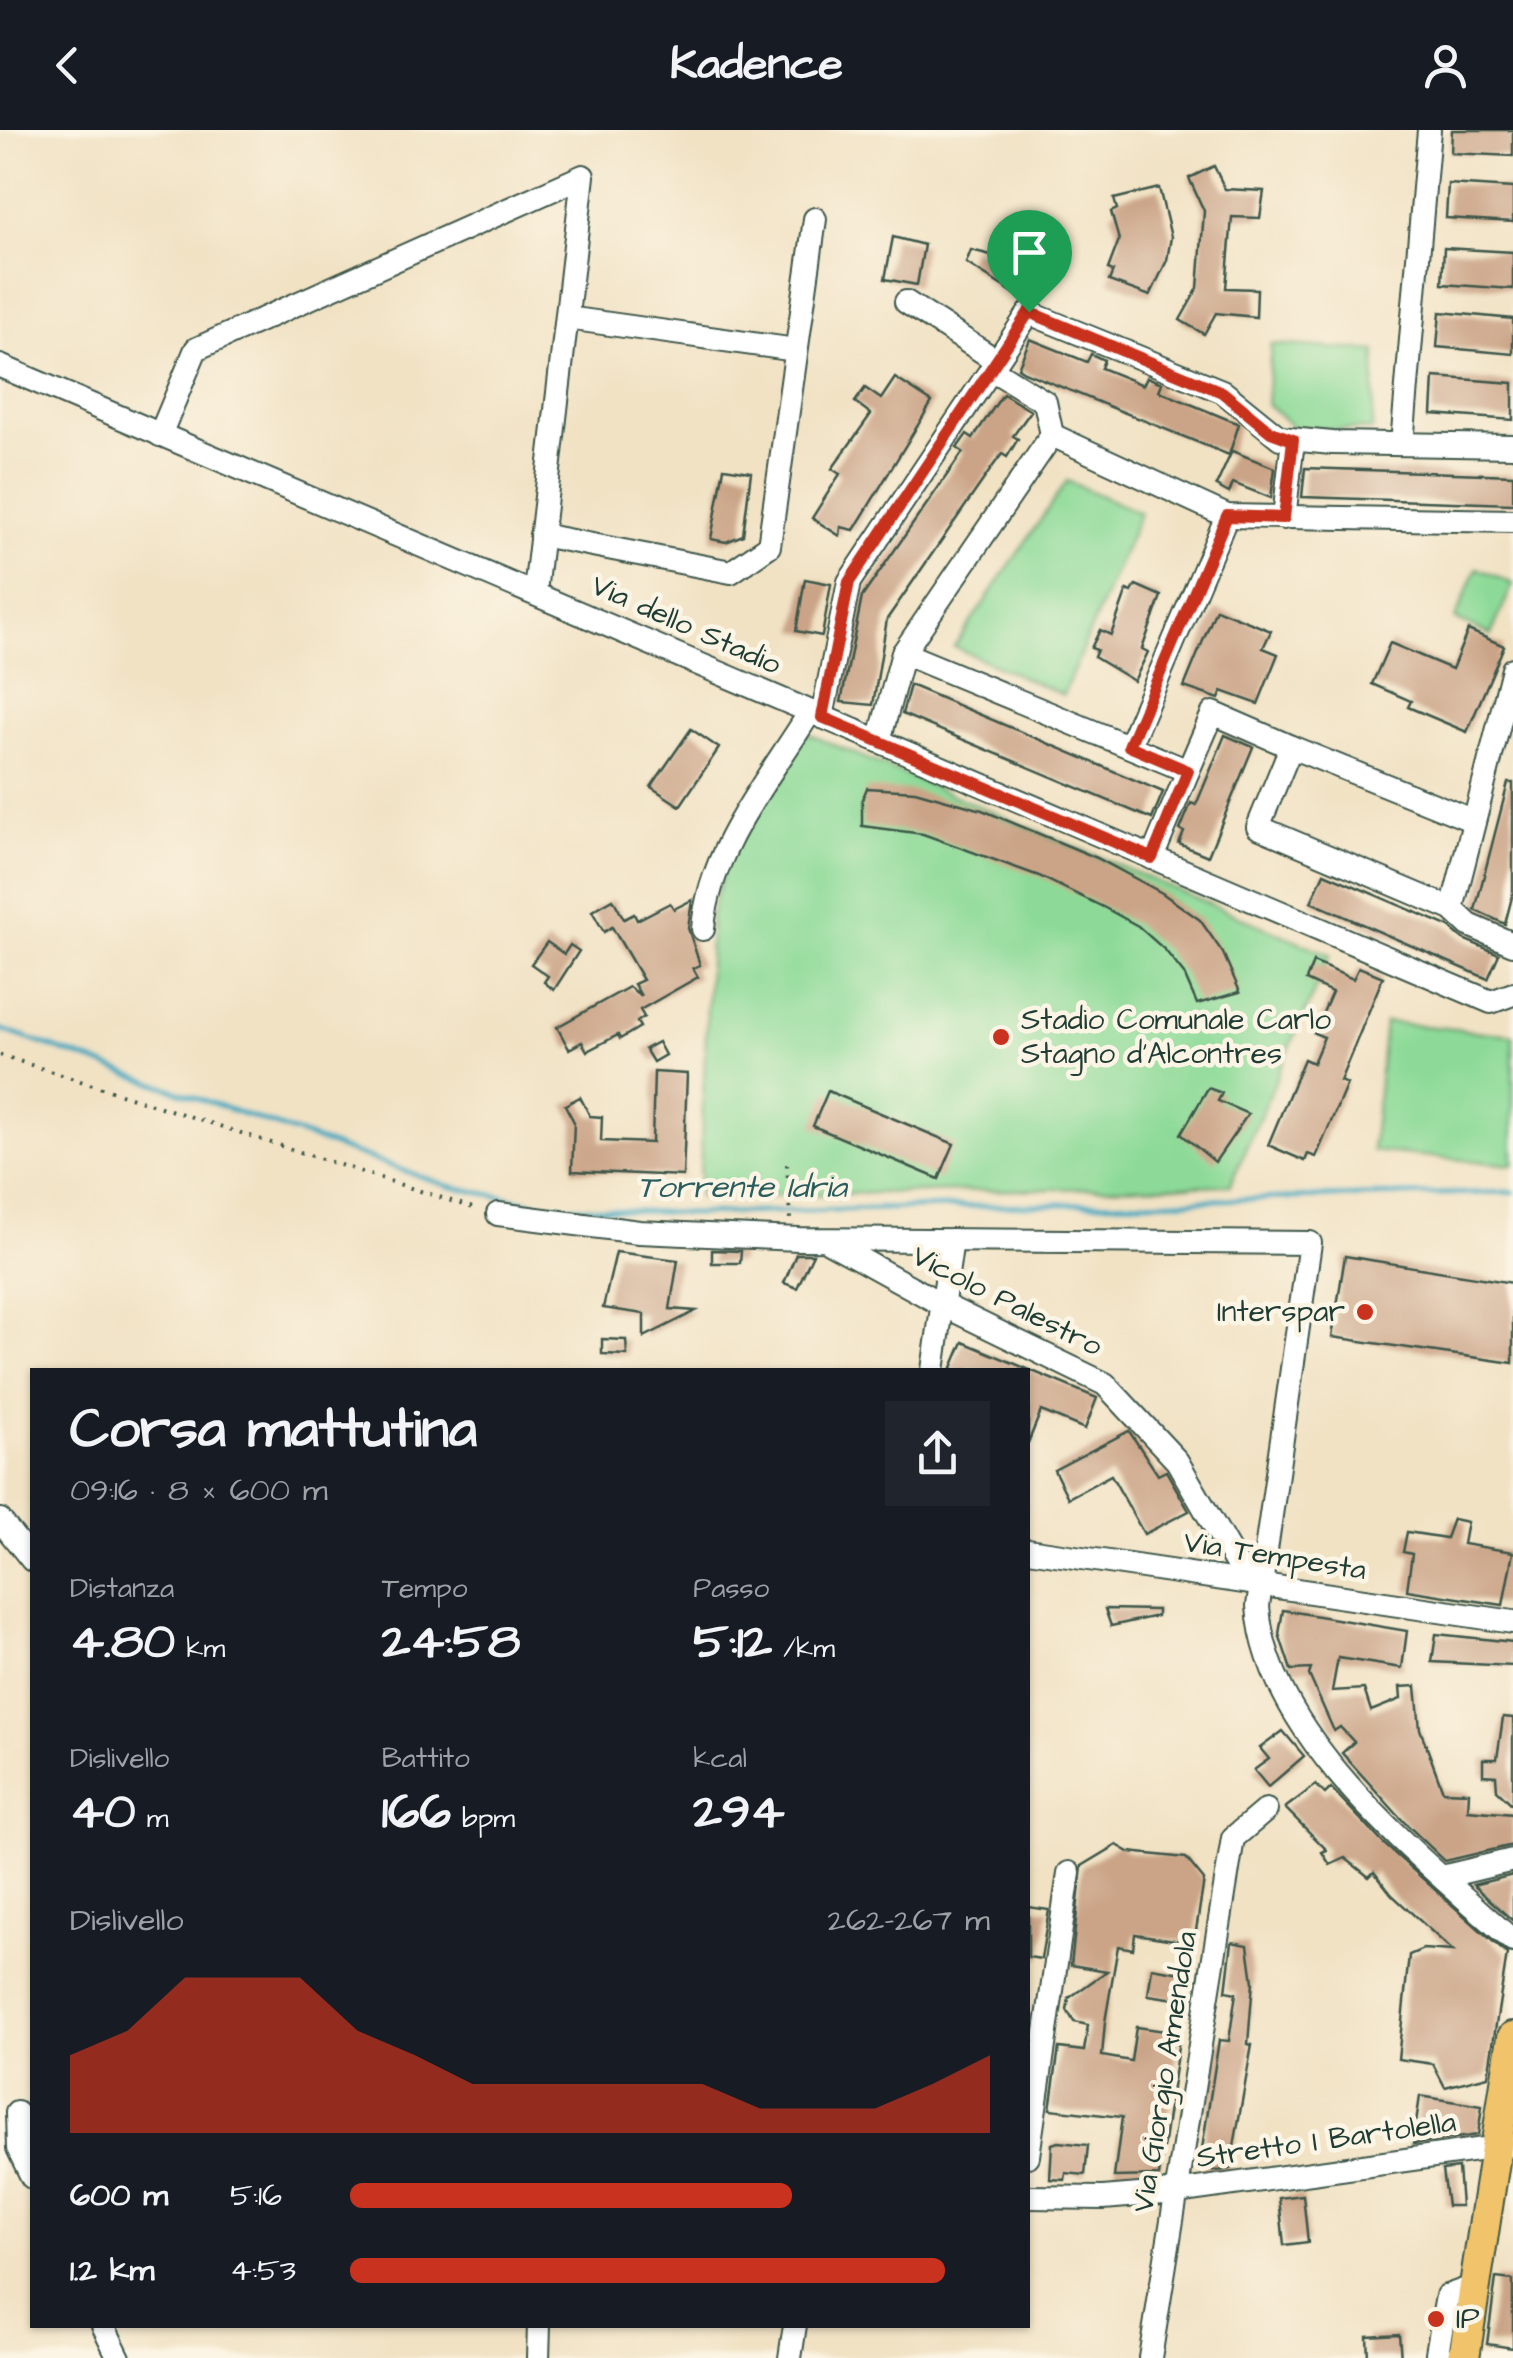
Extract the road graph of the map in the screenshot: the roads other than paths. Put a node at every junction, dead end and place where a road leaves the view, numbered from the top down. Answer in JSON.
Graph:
{"nodes":[{"id":1,"x":1429,"y":130,"type":"edge"},
{"id":2,"x":815,"y":220,"type":"dead end"},
{"id":3,"x":906,"y":302,"type":"dead end"},
{"id":4,"x":567,"y":318,"type":"junction"},
{"id":5,"x":796,"y":350,"type":"junction"},
{"id":6,"x":994,"y":365,"type":"junction"},
{"id":7,"x":0,"y":366,"type":"edge"},
{"id":8,"x":160,"y":435,"type":"junction"},
{"id":9,"x":1052,"y":435,"type":"junction"},
{"id":10,"x":1293,"y":440,"type":"junction"},
{"id":11,"x":1402,"y":444,"type":"junction"},
{"id":12,"x":1513,"y":446,"type":"edge"},
{"id":13,"x":1227,"y":516,"type":"junction"},
{"id":14,"x":1284,"y":518,"type":"junction"},
{"id":15,"x":1513,"y":522,"type":"edge"},
{"id":16,"x":541,"y":534,"type":"junction"},
{"id":17,"x":540,"y":594,"type":"junction"},
{"id":18,"x":903,"y":653,"type":"junction"},
{"id":19,"x":1513,"y":670,"type":"edge"},
{"id":20,"x":816,"y":714,"type":"junction"},
{"id":21,"x":878,"y":741,"type":"junction"},
{"id":22,"x":1129,"y":746,"type":"junction"},
{"id":23,"x":1291,"y":748,"type":"junction"},
{"id":24,"x":1188,"y":771,"type":"junction"},
{"id":25,"x":1474,"y":821,"type":"junction"},
{"id":26,"x":1152,"y":858,"type":"junction"},
{"id":27,"x":1452,"y":909,"type":"junction"},
{"id":28,"x":703,"y":929,"type":"dead end"},
{"id":29,"x":1513,"y":944,"type":"edge"},
{"id":30,"x":1513,"y":994,"type":"edge"},
{"id":31,"x":498,"y":1214,"type":"road end"},
{"id":32,"x":825,"y":1239,"type":"junction"},
{"id":33,"x":952,"y":1240,"type":"junction"},
{"id":34,"x":943,"y":1305,"type":"junction"},
{"id":35,"x":933,"y":1368,"type":"edge"},
{"id":36,"x":0,"y":1520,"type":"edge"},
{"id":37,"x":1030,"y":1550,"type":"edge"},
{"id":38,"x":30,"y":1558,"type":"edge"},
{"id":39,"x":1254,"y":1583,"type":"junction"},
{"id":40,"x":1513,"y":1622,"type":"edge"},
{"id":41,"x":1266,"y":1810,"type":"dead end"},
{"id":42,"x":1513,"y":1860,"type":"edge"},
{"id":43,"x":1070,"y":1873,"type":"dead end"},
{"id":44,"x":1442,"y":1878,"type":"junction"},
{"id":45,"x":1513,"y":1941,"type":"edge"},
{"id":46,"x":1513,"y":2036,"type":"edge"},
{"id":47,"x":16,"y":2111,"type":"edge"},
{"id":48,"x":1030,"y":2143,"type":"edge"},
{"id":49,"x":1505,"y":2146,"type":"edge"},
{"id":50,"x":30,"y":2173,"type":"edge"},
{"id":51,"x":1176,"y":2192,"type":"junction"},
{"id":52,"x":1030,"y":2197,"type":"edge"},
{"id":53,"x":1475,"y":2286,"type":"junction"},
{"id":54,"x":105,"y":2328,"type":"edge"},
{"id":55,"x":539,"y":2328,"type":"edge"},
{"id":56,"x":795,"y":2328,"type":"edge"},
{"id":57,"x":119,"y":2358,"type":"edge"},
{"id":58,"x":538,"y":2358,"type":"edge"},
{"id":59,"x":790,"y":2358,"type":"edge"},
{"id":60,"x":1150,"y":2358,"type":"edge"},
{"id":61,"x":1444,"y":2358,"type":"edge"},
{"id":62,"x":1464,"y":2358,"type":"edge"}],
"edges":[{"from":1,"to":11,"type":"street"},
{"from":2,"to":5,"type":"street"},
{"from":3,"to":6,"type":"street"},
{"from":4,"to":5,"type":"street"},
{"from":4,"to":8,"type":"street"},
{"from":4,"to":16,"type":"street"},
{"from":5,"to":16,"type":"street"},
{"from":6,"to":9,"type":"street"},
{"from":6,"to":10,"type":"street"},
{"from":6,"to":20,"type":"street"},
{"from":7,"to":8,"type":"street","name":"Via dello Stadio"},
{"from":8,"to":17,"type":"street","name":"Via dello Stadio"},
{"from":9,"to":13,"type":"street"},
{"from":9,"to":18,"type":"street"},
{"from":10,"to":11,"type":"street"},
{"from":10,"to":14,"type":"street"},
{"from":11,"to":12,"type":"street"},
{"from":13,"to":14,"type":"street"},
{"from":13,"to":22,"type":"street"},
{"from":14,"to":15,"type":"street"},
{"from":16,"to":17,"type":"street"},
{"from":17,"to":20,"type":"street","name":"Via dello Stadio"},
{"from":18,"to":21,"type":"street"},
{"from":18,"to":22,"type":"street"},
{"from":19,"to":25,"type":"street"},
{"from":20,"to":21,"type":"street","name":"Via dello Stadio"},
{"from":20,"to":28,"type":"street"},
{"from":21,"to":26,"type":"street","name":"Via dello Stadio"},
{"from":22,"to":24,"type":"street"},
{"from":23,"to":24,"type":"street"},
{"from":23,"to":25,"type":"street"},
{"from":23,"to":27,"type":"street"},
{"from":24,"to":26,"type":"street"},
{"from":25,"to":27,"type":"street"},
{"from":26,"to":30,"type":"street","name":"Via dello Stadio"},
{"from":27,"to":29,"type":"street"},
{"from":31,"to":32,"type":"street"},
{"from":32,"to":33,"type":"street"},
{"from":32,"to":34,"type":"street","name":"Vicolo Palestro"},
{"from":33,"to":34,"type":"street"},
{"from":33,"to":39,"type":"street"},
{"from":34,"to":35,"type":"street"},
{"from":34,"to":39,"type":"street","name":"Vicolo Palestro"},
{"from":36,"to":38,"type":"street"},
{"from":37,"to":39,"type":"street","name":"Via Tempesta"},
{"from":39,"to":40,"type":"street","name":"Via Tempesta"},
{"from":39,"to":44,"type":"street"},
{"from":41,"to":51,"type":"street","name":"Via Giorgio Amendola"},
{"from":42,"to":44,"type":"street"},
{"from":43,"to":48,"type":"street"},
{"from":44,"to":45,"type":"street"},
{"from":46,"to":49,"type":"main road"},
{"from":47,"to":50,"type":"street"},
{"from":49,"to":51,"type":"street","name":"Stretto I Bartolella"},
{"from":49,"to":53,"type":"main road"},
{"from":51,"to":52,"type":"street","name":"Stretto I Bartolella"},
{"from":51,"to":60,"type":"street","name":"Via Giorgio Amendola"},
{"from":53,"to":61,"type":"street"},
{"from":53,"to":62,"type":"main road"},
{"from":54,"to":57,"type":"street"},
{"from":55,"to":58,"type":"street"},
{"from":56,"to":59,"type":"street"}]}
